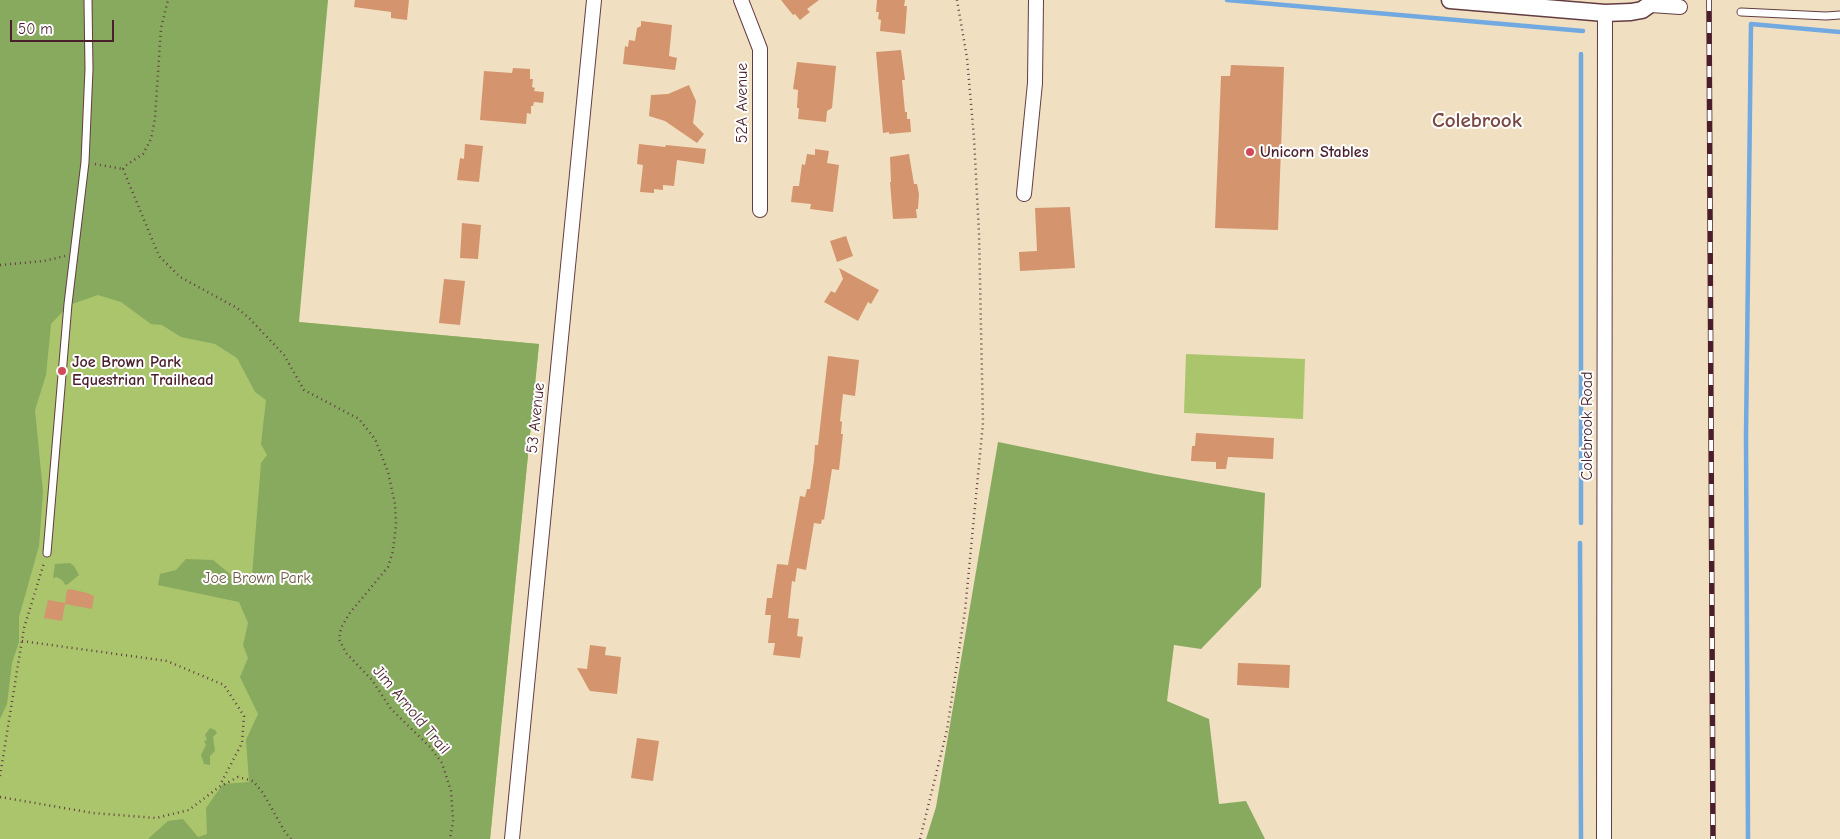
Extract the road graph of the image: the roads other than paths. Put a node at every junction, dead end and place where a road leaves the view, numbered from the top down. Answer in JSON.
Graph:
{"nodes":[{"id":1,"x":88,"y":0,"type":"edge"},
{"id":2,"x":594,"y":0,"type":"edge"},
{"id":3,"x":741,"y":0,"type":"edge"},
{"id":4,"x":1036,"y":0,"type":"edge"},
{"id":5,"x":1450,"y":0,"type":"edge"},
{"id":6,"x":1653,"y":2,"type":"edge"},
{"id":7,"x":1680,"y":7,"type":"dead end"},
{"id":8,"x":1741,"y":12,"type":"dead end"},
{"id":9,"x":1605,"y":13,"type":"junction"},
{"id":10,"x":1840,"y":15,"type":"edge"},
{"id":11,"x":1024,"y":194,"type":"dead end"},
{"id":12,"x":760,"y":210,"type":"dead end"},
{"id":13,"x":47,"y":553,"type":"road end"},
{"id":14,"x":512,"y":839,"type":"edge"},
{"id":15,"x":1604,"y":839,"type":"edge"}],
"edges":[{"from":1,"to":13,"type":"lane"},
{"from":2,"to":14,"type":"street","name":"53 Avenue"},
{"from":3,"to":12,"type":"street","name":"52A Avenue"},
{"from":4,"to":11,"type":"street"},
{"from":5,"to":9,"type":"street"},
{"from":6,"to":7,"type":"street"},
{"from":6,"to":9,"type":"street"},
{"from":8,"to":10,"type":"lane"},
{"from":9,"to":15,"type":"street","name":"Colebrook Road"}]}
